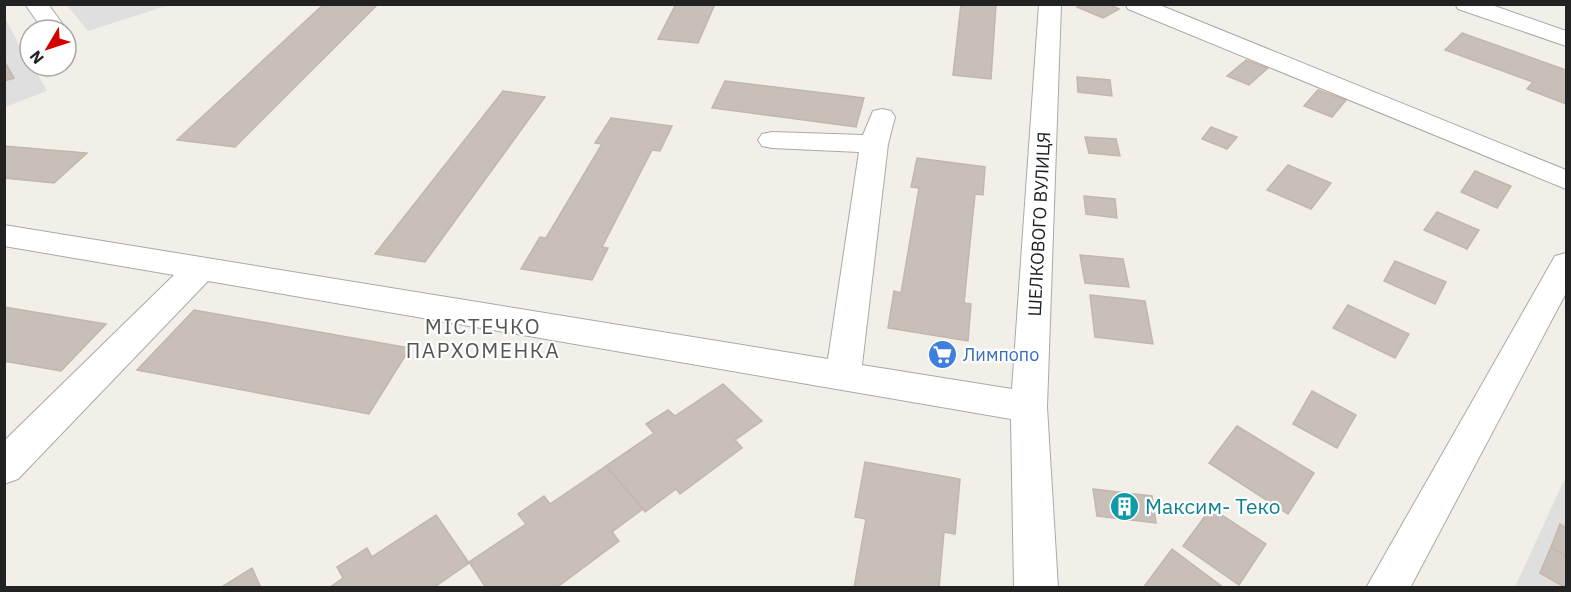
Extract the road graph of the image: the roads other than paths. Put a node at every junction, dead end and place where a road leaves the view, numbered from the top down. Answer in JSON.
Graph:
{"nodes":[{"id":1,"x":36,"y":4,"type":"edge"},
{"id":2,"x":1050,"y":4,"type":"edge"},
{"id":3,"x":1136,"y":4,"type":"edge"},
{"id":4,"x":1466,"y":4,"type":"edge"},
{"id":5,"x":1514,"y":4,"type":"edge"},
{"id":6,"x":46,"y":18,"type":"edge"},
{"id":7,"x":1566,"y":22,"type":"edge"},
{"id":8,"x":1566,"y":39,"type":"edge"},
{"id":9,"x":772,"y":140,"type":"dead end"},
{"id":10,"x":1566,"y":180,"type":"edge"},
{"id":11,"x":4,"y":235,"type":"edge"},
{"id":12,"x":1566,"y":264,"type":"edge"},
{"id":13,"x":201,"y":268,"type":"junction"},
{"id":14,"x":843,"y":375,"type":"junction"},
{"id":15,"x":1029,"y":407,"type":"junction"},
{"id":16,"x":4,"y":467,"type":"edge"},
{"id":17,"x":1036,"y":588,"type":"edge"},
{"id":18,"x":1387,"y":588,"type":"edge"}],
"edges":[{"from":1,"to":6,"type":"street"},
{"from":2,"to":15,"type":"street","name":"ШЕЛКОВОГО ВУЛИЦЯ"},
{"from":3,"to":10,"type":"street"},
{"from":4,"to":8,"type":"street"},
{"from":5,"to":7,"type":"street"},
{"from":9,"to":14,"type":"street"},
{"from":11,"to":13,"type":"street"},
{"from":12,"to":18,"type":"street"},
{"from":13,"to":14,"type":"street"},
{"from":13,"to":16,"type":"street"},
{"from":14,"to":15,"type":"street"},
{"from":15,"to":17,"type":"street","name":"ШЕЛКОВОГО ВУЛИЦЯ"}]}
